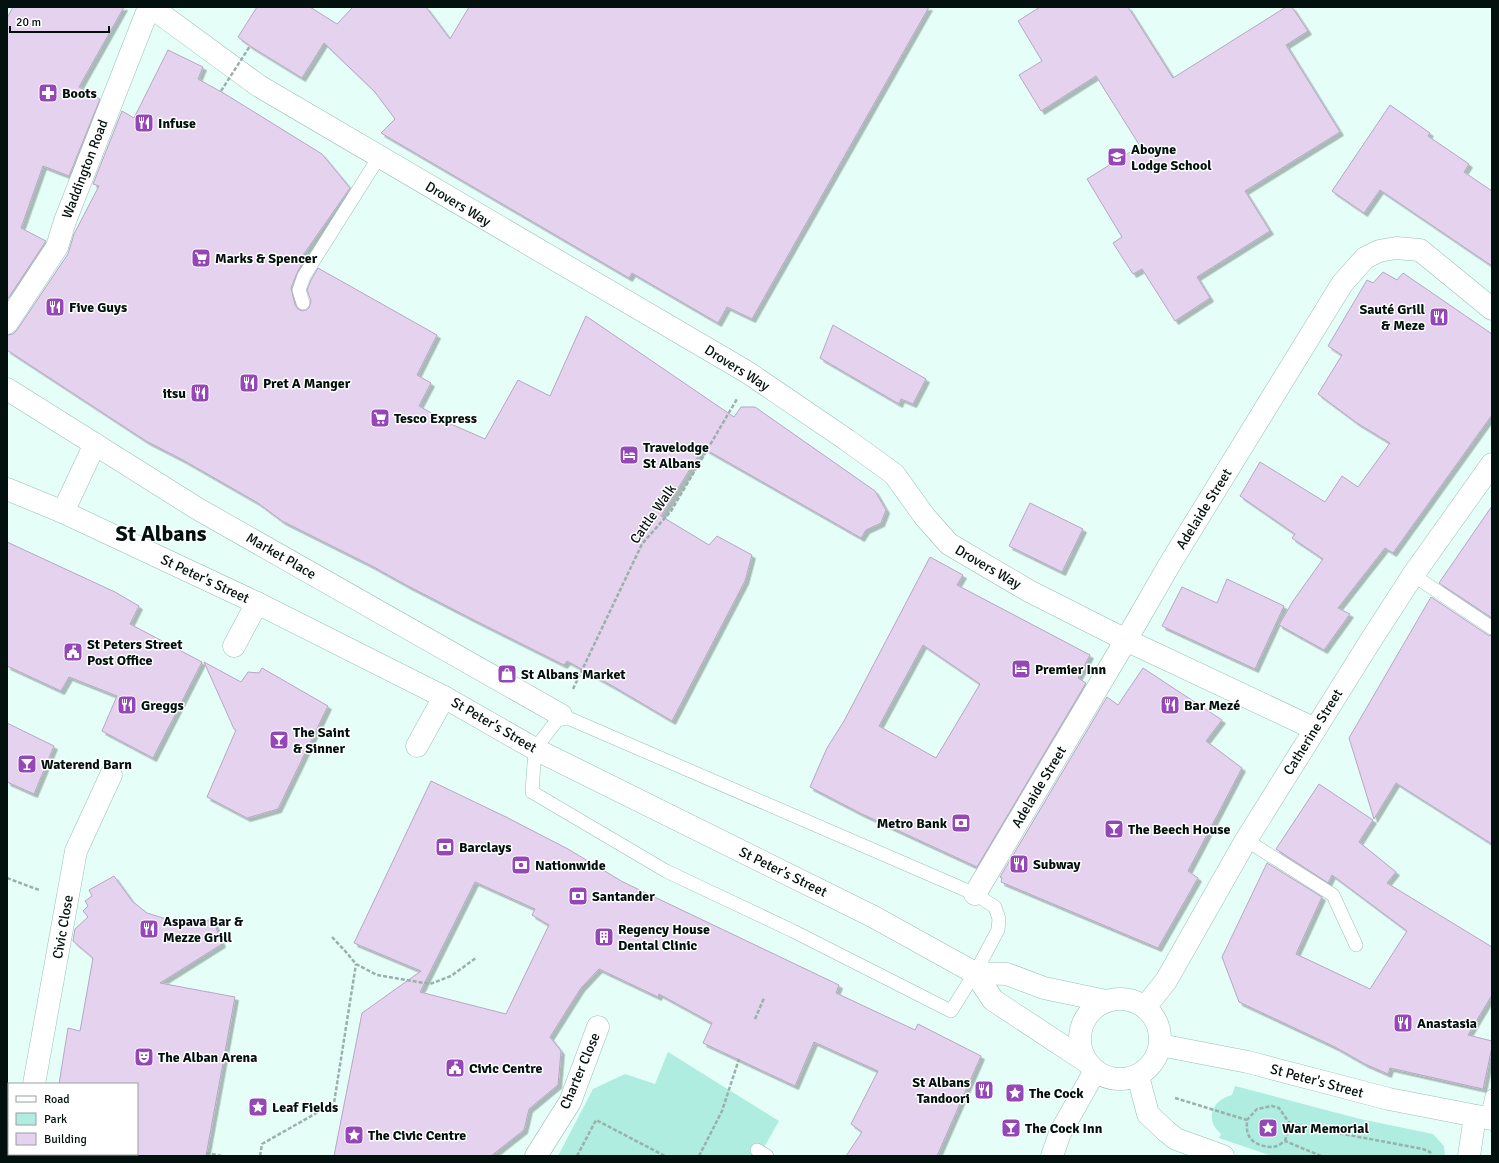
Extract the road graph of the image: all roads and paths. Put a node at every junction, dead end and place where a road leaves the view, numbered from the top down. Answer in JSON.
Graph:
{"nodes":[{"id":1,"x":150,"y":7,"type":"edge"},
{"id":2,"x":250,"y":46,"type":"dead end"},
{"id":3,"x":221,"y":91,"type":"dead end"},
{"id":4,"x":379,"y":157,"type":"junction"},
{"id":5,"x":303,"y":303,"type":"dead end"},
{"id":6,"x":1492,"y":308,"type":"edge"},
{"id":7,"x":7,"y":323,"type":"edge"},
{"id":8,"x":747,"y":372,"type":"junction"},
{"id":9,"x":7,"y":389,"type":"edge"},
{"id":10,"x":95,"y":444,"type":"junction"},
{"id":11,"x":1492,"y":464,"type":"edge"},
{"id":12,"x":7,"y":489,"type":"edge"},
{"id":13,"x":62,"y":512,"type":"junction"},
{"id":14,"x":1413,"y":575,"type":"junction"},
{"id":15,"x":257,"y":603,"type":"junction"},
{"id":16,"x":1492,"y":628,"type":"edge"},
{"id":17,"x":1126,"y":640,"type":"junction"},
{"id":18,"x":234,"y":646,"type":"dead end"},
{"id":19,"x":444,"y":697,"type":"junction"},
{"id":20,"x":561,"y":715,"type":"junction"},
{"id":21,"x":1315,"y":729,"type":"junction"},
{"id":22,"x":417,"y":746,"type":"dead end"},
{"id":23,"x":535,"y":749,"type":"junction"},
{"id":24,"x":111,"y":775,"type":"dead end"},
{"id":25,"x":1246,"y":840,"type":"junction"},
{"id":26,"x":7,"y":878,"type":"edge"},
{"id":27,"x":975,"y":894,"type":"junction"},
{"id":28,"x":68,"y":901,"type":"junction"},
{"id":29,"x":332,"y":938,"type":"dead end"},
{"id":30,"x":1356,"y":945,"type":"dead end"},
{"id":31,"x":476,"y":958,"type":"dead end"},
{"id":32,"x":356,"y":964,"type":"junction"},
{"id":33,"x":975,"y":973,"type":"junction"},
{"id":34,"x":764,"y":998,"type":"dead end"},
{"id":35,"x":1106,"y":1001,"type":"junction"},
{"id":36,"x":1145,"y":1007,"type":"junction"},
{"id":37,"x":756,"y":1020,"type":"dead end"},
{"id":38,"x":598,"y":1027,"type":"dead end"},
{"id":39,"x":1160,"y":1044,"type":"junction"},
{"id":40,"x":739,"y":1059,"type":"dead end"},
{"id":41,"x":1091,"y":1066,"type":"junction"},
{"id":42,"x":1138,"y":1076,"type":"junction"},
{"id":43,"x":34,"y":1083,"type":"edge"},
{"id":44,"x":1492,"y":1096,"type":"edge"},
{"id":45,"x":1148,"y":1114,"type":"junction"},
{"id":46,"x":1484,"y":1117,"type":"edge"},
{"id":47,"x":1247,"y":1120,"type":"junction"},
{"id":48,"x":1290,"y":1124,"type":"junction"},
{"id":49,"x":1285,"y":1140,"type":"junction"},
{"id":50,"x":206,"y":1153,"type":"dead end"},
{"id":51,"x":222,"y":1156,"type":"edge"},
{"id":52,"x":260,"y":1156,"type":"edge"},
{"id":53,"x":536,"y":1156,"type":"edge"},
{"id":54,"x":577,"y":1156,"type":"edge"},
{"id":55,"x":665,"y":1156,"type":"edge"},
{"id":56,"x":699,"y":1156,"type":"edge"},
{"id":57,"x":1052,"y":1156,"type":"edge"},
{"id":58,"x":1223,"y":1156,"type":"edge"},
{"id":59,"x":1321,"y":1156,"type":"edge"},
{"id":60,"x":1432,"y":1156,"type":"edge"},
{"id":61,"x":1468,"y":1156,"type":"edge"}],
"edges":[{"from":1,"to":4,"type":"street","name":"Drovers Way"},
{"from":1,"to":7,"type":"street","name":"Waddington Road"},
{"from":2,"to":3,"type":"path","bridge":true},
{"from":4,"to":5,"type":"lane"},
{"from":4,"to":8,"type":"street","name":"Drovers Way"},
{"from":6,"to":17,"type":"street","name":"Adelaide Street"},
{"from":8,"to":17,"type":"street","name":"Drovers Way"},
{"from":8,"to":20,"type":"path","name":"Cattle Walk"},
{"from":9,"to":10,"type":"street","name":"Market Place"},
{"from":10,"to":13,"type":"street"},
{"from":10,"to":20,"type":"street","name":"Market Place"},
{"from":11,"to":14,"type":"street","name":"Catherine Street"},
{"from":12,"to":13,"type":"street","name":"St Peter's Street"},
{"from":13,"to":15,"type":"street","name":"St Peter's Street"},
{"from":14,"to":16,"type":"lane"},
{"from":14,"to":21,"type":"street","name":"Catherine Street"},
{"from":15,"to":18,"type":"street"},
{"from":15,"to":19,"type":"street","name":"St Peter's Street"},
{"from":17,"to":21,"type":"street","name":"Drovers Way"},
{"from":17,"to":27,"type":"street","name":"Adelaide Street"},
{"from":19,"to":22,"type":"street"},
{"from":19,"to":23,"type":"street","name":"St Peter's Street"},
{"from":20,"to":23,"type":"lane"},
{"from":20,"to":27,"type":"lane"},
{"from":21,"to":25,"type":"street","name":"Catherine Street"},
{"from":23,"to":33,"type":"street","name":"St Peter's Street"},
{"from":23,"to":33,"type":"lane"},
{"from":24,"to":28,"type":"street","name":"Civic Close"},
{"from":25,"to":30,"type":"lane"},
{"from":25,"to":36,"type":"street","name":"Catherine Street"},
{"from":26,"to":28,"type":"path"},
{"from":27,"to":33,"type":"lane"},
{"from":28,"to":43,"type":"street","name":"Civic Close"},
{"from":29,"to":32,"type":"path"},
{"from":31,"to":32,"type":"path"},
{"from":32,"to":52,"type":"path"},
{"from":33,"to":35,"type":"street","name":"St Peter's Street"},
{"from":33,"to":41,"type":"street","name":"St Peter's Street"},
{"from":34,"to":37,"type":"path"},
{"from":35,"to":36,"type":"street"},
{"from":35,"to":41,"type":"street"},
{"from":36,"to":39,"type":"street"},
{"from":38,"to":53,"type":"street","name":"Charter Close"},
{"from":39,"to":42,"type":"street"},
{"from":39,"to":46,"type":"street","name":"St Peter's Street"},
{"from":40,"to":56,"type":"path"},
{"from":41,"to":42,"type":"street"},
{"from":41,"to":57,"type":"street"},
{"from":42,"to":45,"type":"street"},
{"from":44,"to":46,"type":"lane"},
{"from":45,"to":47,"type":"path"},
{"from":45,"to":58,"type":"street"},
{"from":46,"to":61,"type":"street"},
{"from":47,"to":48,"type":"path"},
{"from":47,"to":49,"type":"path"},
{"from":48,"to":49,"type":"path"},
{"from":48,"to":60,"type":"path"},
{"from":49,"to":59,"type":"path"},
{"from":50,"to":51,"type":"path"},
{"from":54,"to":55,"type":"path"}]}
